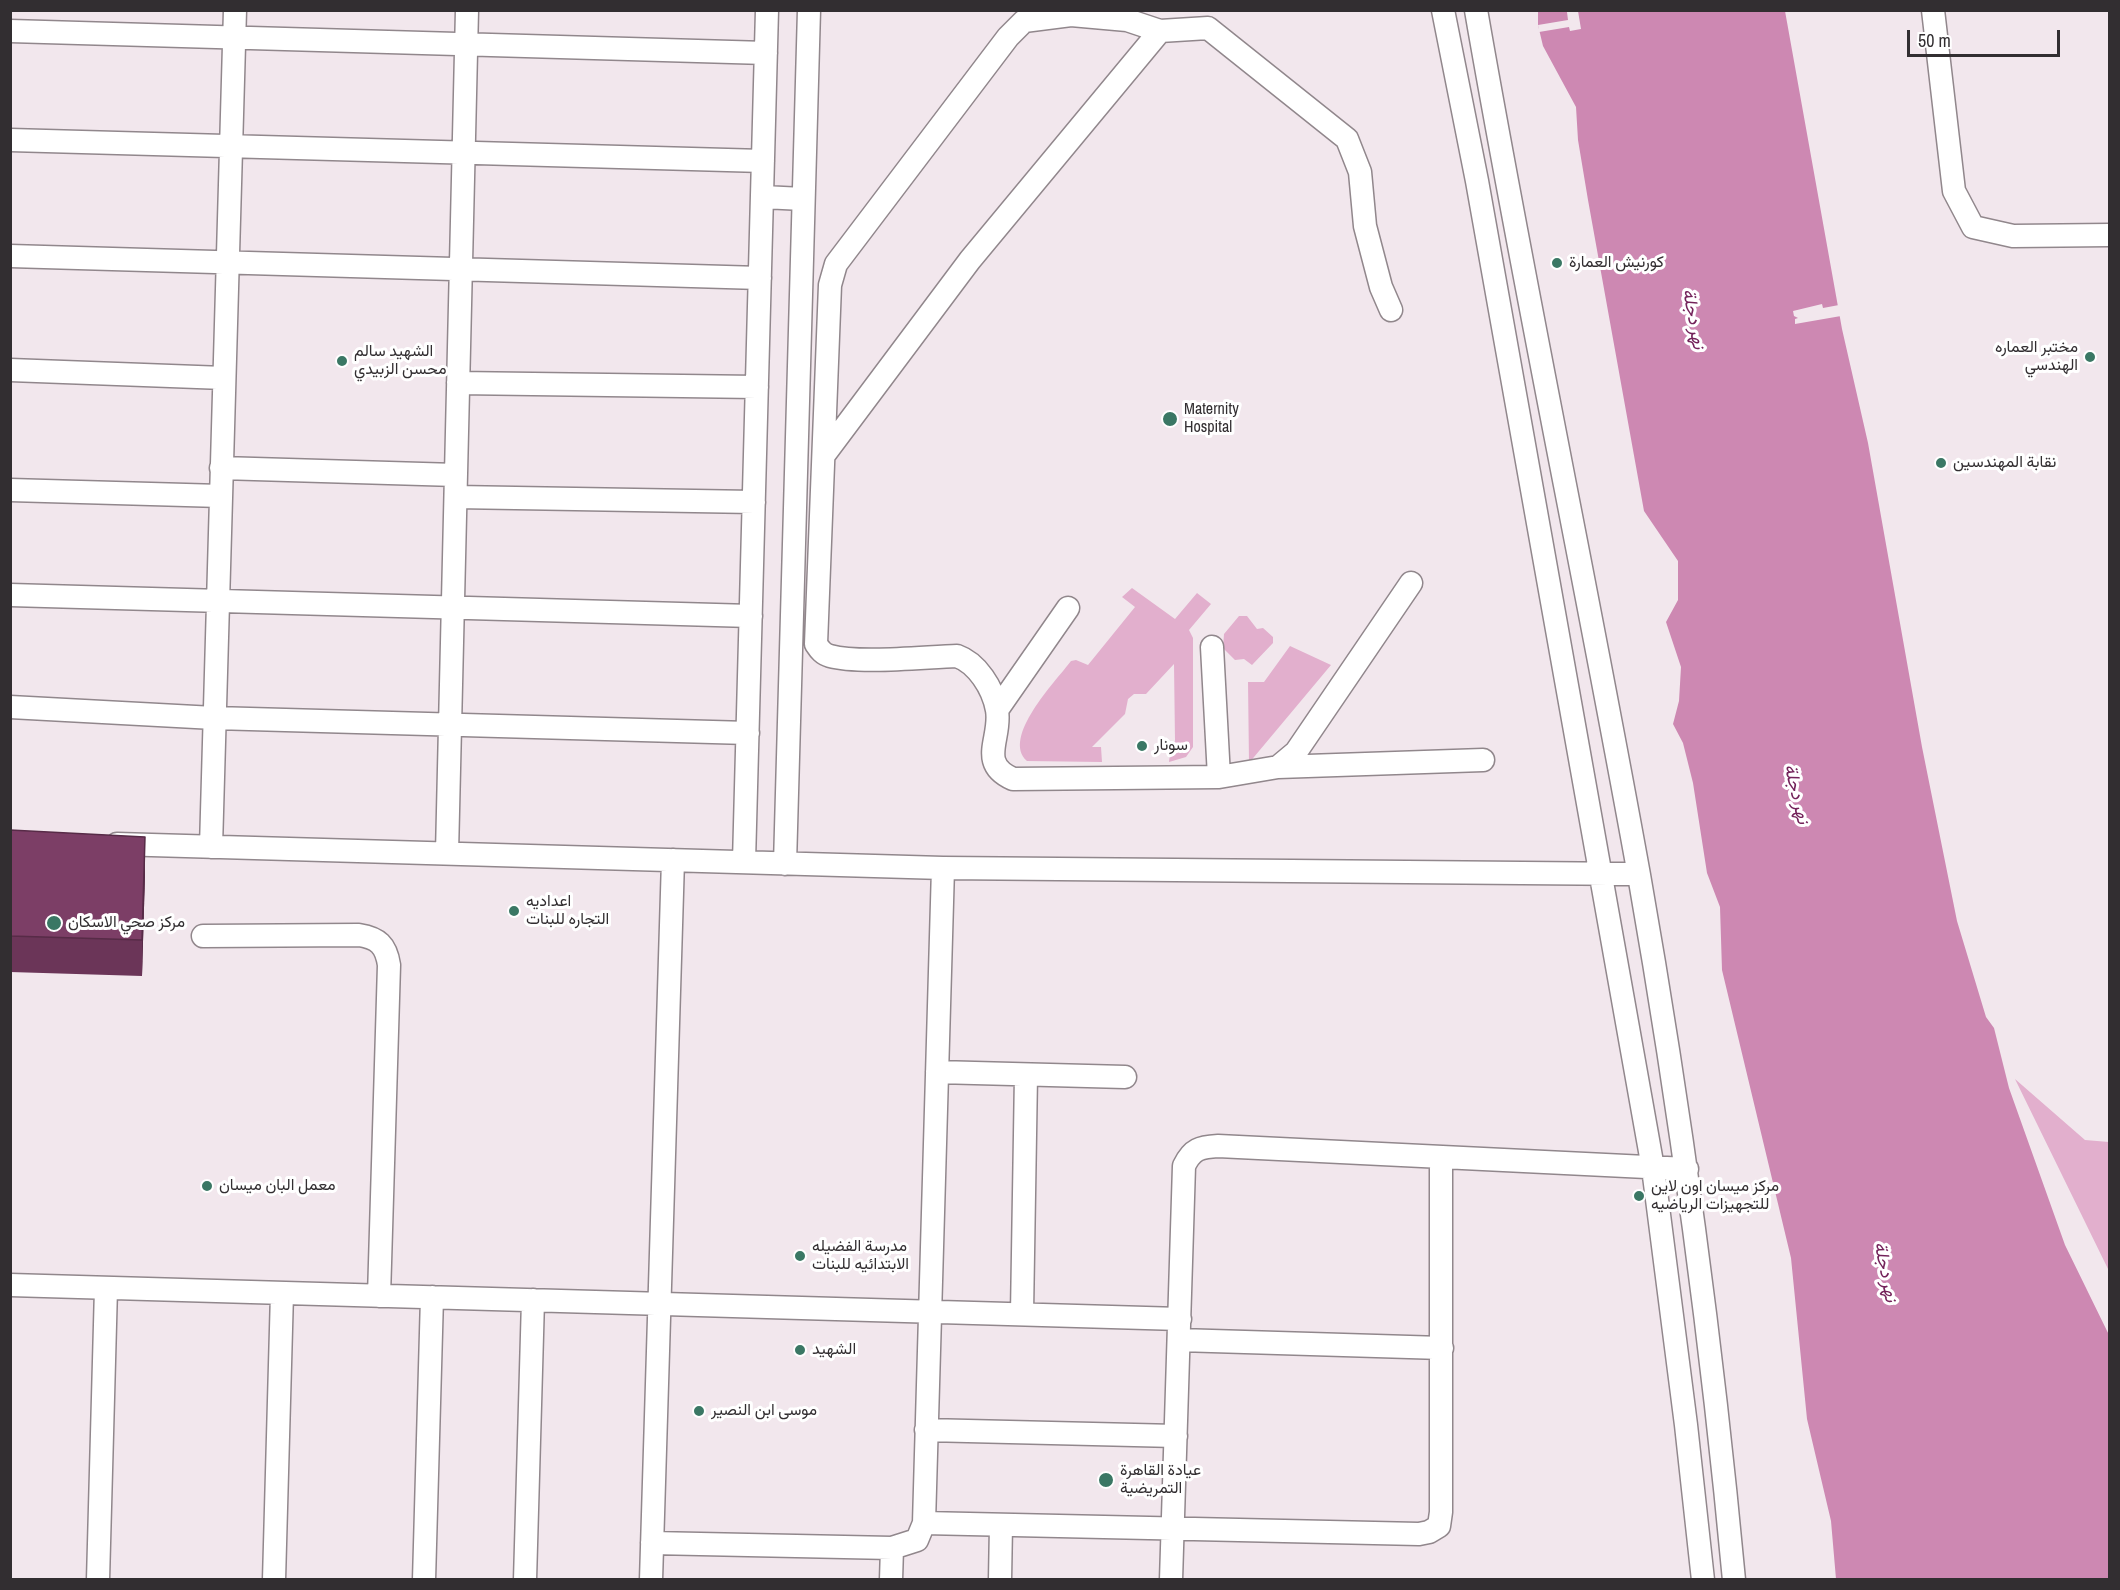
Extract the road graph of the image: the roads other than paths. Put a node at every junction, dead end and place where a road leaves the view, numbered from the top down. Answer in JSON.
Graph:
{"nodes":[{"id":1,"x":235,"y":10,"type":"edge"},
{"id":2,"x":467,"y":10,"type":"edge"},
{"id":3,"x":767,"y":10,"type":"edge"},
{"id":4,"x":809,"y":10,"type":"edge"},
{"id":5,"x":1443,"y":10,"type":"edge"},
{"id":6,"x":1476,"y":10,"type":"edge"},
{"id":7,"x":1933,"y":10,"type":"edge"},
{"id":8,"x":10,"y":31,"type":"edge"},
{"id":9,"x":1160,"y":31,"type":"junction"},
{"id":10,"x":234,"y":38,"type":"junction"},
{"id":11,"x":467,"y":44,"type":"junction"},
{"id":12,"x":766,"y":53,"type":"junction"},
{"id":13,"x":10,"y":140,"type":"edge"},
{"id":14,"x":231,"y":146,"type":"junction"},
{"id":15,"x":464,"y":153,"type":"junction"},
{"id":16,"x":763,"y":161,"type":"junction"},
{"id":17,"x":763,"y":197,"type":"junction"},
{"id":18,"x":803,"y":199,"type":"junction"},
{"id":19,"x":2109,"y":235,"type":"edge"},
{"id":20,"x":10,"y":256,"type":"edge"},
{"id":21,"x":227,"y":263,"type":"junction"},
{"id":22,"x":461,"y":270,"type":"junction"},
{"id":23,"x":760,"y":278,"type":"junction"},
{"id":24,"x":1391,"y":310,"type":"dead end"},
{"id":25,"x":10,"y":370,"type":"edge"},
{"id":26,"x":224,"y":378,"type":"junction"},
{"id":27,"x":458,"y":383,"type":"junction"},
{"id":28,"x":757,"y":387,"type":"junction"},
{"id":29,"x":824,"y":455,"type":"junction"},
{"id":30,"x":221,"y":468,"type":"junction"},
{"id":31,"x":456,"y":486,"type":"junction"},
{"id":32,"x":10,"y":490,"type":"edge"},
{"id":33,"x":221,"y":496,"type":"junction"},
{"id":34,"x":754,"y":502,"type":"junction"},
{"id":35,"x":1411,"y":583,"type":"dead end"},
{"id":36,"x":10,"y":595,"type":"edge"},
{"id":37,"x":218,"y":601,"type":"junction"},
{"id":38,"x":453,"y":608,"type":"junction"},
{"id":39,"x":1068,"y":608,"type":"dead end"},
{"id":40,"x":751,"y":616,"type":"junction"},
{"id":41,"x":1212,"y":648,"type":"dead end"},
{"id":42,"x":10,"y":707,"type":"edge"},
{"id":43,"x":997,"y":710,"type":"junction"},
{"id":44,"x":214,"y":718,"type":"junction"},
{"id":45,"x":450,"y":725,"type":"junction"},
{"id":46,"x":748,"y":733,"type":"junction"},
{"id":47,"x":1483,"y":760,"type":"dead end"},
{"id":48,"x":1278,"y":766,"type":"junction"},
{"id":49,"x":1219,"y":777,"type":"junction"},
{"id":50,"x":93,"y":844,"type":"edge"},
{"id":51,"x":211,"y":847,"type":"junction"},
{"id":52,"x":447,"y":853,"type":"junction"},
{"id":53,"x":673,"y":860,"type":"junction"},
{"id":54,"x":744,"y":862,"type":"junction"},
{"id":55,"x":785,"y":864,"type":"junction"},
{"id":56,"x":943,"y":868,"type":"junction"},
{"id":57,"x":1638,"y":874,"type":"junction"},
{"id":58,"x":1602,"y":875,"type":"junction"},
{"id":59,"x":203,"y":936,"type":"dead end"},
{"id":60,"x":937,"y":1072,"type":"junction"},
{"id":61,"x":1026,"y":1074,"type":"junction"},
{"id":62,"x":1125,"y":1077,"type":"dead end"},
{"id":63,"x":1441,"y":1157,"type":"junction"},
{"id":64,"x":1653,"y":1168,"type":"junction"},
{"id":65,"x":1687,"y":1169,"type":"junction"},
{"id":66,"x":10,"y":1285,"type":"edge"},
{"id":67,"x":106,"y":1288,"type":"junction"},
{"id":68,"x":282,"y":1293,"type":"junction"},
{"id":69,"x":380,"y":1296,"type":"junction"},
{"id":70,"x":432,"y":1297,"type":"junction"},
{"id":71,"x":533,"y":1300,"type":"junction"},
{"id":72,"x":659,"y":1304,"type":"junction"},
{"id":73,"x":930,"y":1312,"type":"junction"},
{"id":74,"x":1022,"y":1313,"type":"junction"},
{"id":75,"x":1179,"y":1330,"type":"junction"},
{"id":76,"x":1442,"y":1348,"type":"junction"},
{"id":77,"x":926,"y":1430,"type":"junction"},
{"id":78,"x":1176,"y":1436,"type":"junction"},
{"id":79,"x":924,"y":1522,"type":"junction"},
{"id":80,"x":1001,"y":1525,"type":"junction"},
{"id":81,"x":1173,"y":1530,"type":"junction"},
{"id":82,"x":652,"y":1543,"type":"junction"},
{"id":83,"x":892,"y":1548,"type":"junction"},
{"id":84,"x":98,"y":1580,"type":"edge"},
{"id":85,"x":274,"y":1580,"type":"edge"},
{"id":86,"x":424,"y":1580,"type":"edge"},
{"id":87,"x":525,"y":1580,"type":"edge"},
{"id":88,"x":651,"y":1580,"type":"edge"},
{"id":89,"x":891,"y":1580,"type":"edge"},
{"id":90,"x":1000,"y":1580,"type":"edge"},
{"id":91,"x":1171,"y":1580,"type":"edge"},
{"id":92,"x":1703,"y":1580,"type":"edge"},
{"id":93,"x":1734,"y":1580,"type":"edge"}],
"edges":[{"from":1,"to":10,"type":"street"},
{"from":2,"to":11,"type":"street"},
{"from":3,"to":12,"type":"street"},
{"from":4,"to":18,"type":"street"},
{"from":5,"to":58,"type":"street"},
{"from":6,"to":57,"type":"street"},
{"from":7,"to":19,"type":"street"},
{"from":8,"to":10,"type":"street"},
{"from":9,"to":24,"type":"street"},
{"from":9,"to":29,"type":"street"},
{"from":9,"to":29,"type":"street"},
{"from":10,"to":11,"type":"street"},
{"from":10,"to":14,"type":"street"},
{"from":11,"to":12,"type":"street"},
{"from":11,"to":15,"type":"street"},
{"from":12,"to":16,"type":"street"},
{"from":13,"to":14,"type":"street"},
{"from":14,"to":15,"type":"street"},
{"from":14,"to":21,"type":"street"},
{"from":15,"to":16,"type":"street"},
{"from":15,"to":22,"type":"street"},
{"from":16,"to":17,"type":"street"},
{"from":17,"to":18,"type":"street"},
{"from":17,"to":23,"type":"street"},
{"from":18,"to":55,"type":"street"},
{"from":20,"to":21,"type":"street"},
{"from":21,"to":22,"type":"street"},
{"from":21,"to":26,"type":"street"},
{"from":22,"to":23,"type":"street"},
{"from":22,"to":27,"type":"street"},
{"from":23,"to":28,"type":"street"},
{"from":25,"to":26,"type":"street"},
{"from":26,"to":30,"type":"street"},
{"from":27,"to":28,"type":"street"},
{"from":27,"to":31,"type":"street"},
{"from":28,"to":34,"type":"street"},
{"from":29,"to":43,"type":"street"},
{"from":30,"to":31,"type":"street"},
{"from":30,"to":33,"type":"street"},
{"from":31,"to":34,"type":"street"},
{"from":31,"to":38,"type":"street"},
{"from":32,"to":33,"type":"street"},
{"from":33,"to":37,"type":"street"},
{"from":34,"to":40,"type":"street"},
{"from":35,"to":48,"type":"street"},
{"from":36,"to":37,"type":"street"},
{"from":37,"to":38,"type":"street"},
{"from":37,"to":44,"type":"street"},
{"from":38,"to":40,"type":"street"},
{"from":38,"to":45,"type":"street"},
{"from":39,"to":43,"type":"street"},
{"from":40,"to":46,"type":"street"},
{"from":41,"to":49,"type":"street"},
{"from":42,"to":44,"type":"street"},
{"from":43,"to":49,"type":"street"},
{"from":44,"to":45,"type":"street"},
{"from":44,"to":51,"type":"street"},
{"from":45,"to":46,"type":"street"},
{"from":45,"to":52,"type":"street"},
{"from":46,"to":54,"type":"street"},
{"from":47,"to":48,"type":"street"},
{"from":48,"to":49,"type":"street"},
{"from":50,"to":51,"type":"street"},
{"from":51,"to":52,"type":"street"},
{"from":52,"to":53,"type":"street"},
{"from":53,"to":54,"type":"street"},
{"from":53,"to":72,"type":"street"},
{"from":54,"to":55,"type":"street"},
{"from":55,"to":56,"type":"street"},
{"from":56,"to":58,"type":"street"},
{"from":56,"to":60,"type":"street"},
{"from":57,"to":58,"type":"street"},
{"from":57,"to":65,"type":"street"},
{"from":58,"to":64,"type":"street"},
{"from":59,"to":69,"type":"street"},
{"from":60,"to":61,"type":"street"},
{"from":60,"to":73,"type":"street"},
{"from":61,"to":62,"type":"street"},
{"from":61,"to":74,"type":"street"},
{"from":63,"to":64,"type":"street"},
{"from":63,"to":75,"type":"street"},
{"from":63,"to":76,"type":"street"},
{"from":64,"to":65,"type":"street"},
{"from":64,"to":92,"type":"street"},
{"from":65,"to":93,"type":"street"},
{"from":66,"to":67,"type":"street"},
{"from":67,"to":68,"type":"street"},
{"from":67,"to":84,"type":"street"},
{"from":68,"to":69,"type":"street"},
{"from":68,"to":85,"type":"street"},
{"from":69,"to":70,"type":"street"},
{"from":70,"to":71,"type":"street"},
{"from":70,"to":86,"type":"street"},
{"from":71,"to":72,"type":"street"},
{"from":71,"to":87,"type":"street"},
{"from":72,"to":73,"type":"street"},
{"from":72,"to":82,"type":"street"},
{"from":73,"to":74,"type":"street"},
{"from":73,"to":77,"type":"street"},
{"from":74,"to":75,"type":"street"},
{"from":75,"to":76,"type":"street"},
{"from":75,"to":78,"type":"street"},
{"from":76,"to":81,"type":"street"},
{"from":77,"to":78,"type":"street"},
{"from":77,"to":79,"type":"street"},
{"from":78,"to":81,"type":"street"},
{"from":79,"to":80,"type":"street"},
{"from":79,"to":83,"type":"street"},
{"from":80,"to":81,"type":"street"},
{"from":80,"to":90,"type":"street"},
{"from":81,"to":91,"type":"street"},
{"from":82,"to":83,"type":"street"},
{"from":82,"to":88,"type":"street"},
{"from":83,"to":89,"type":"street"}]}
